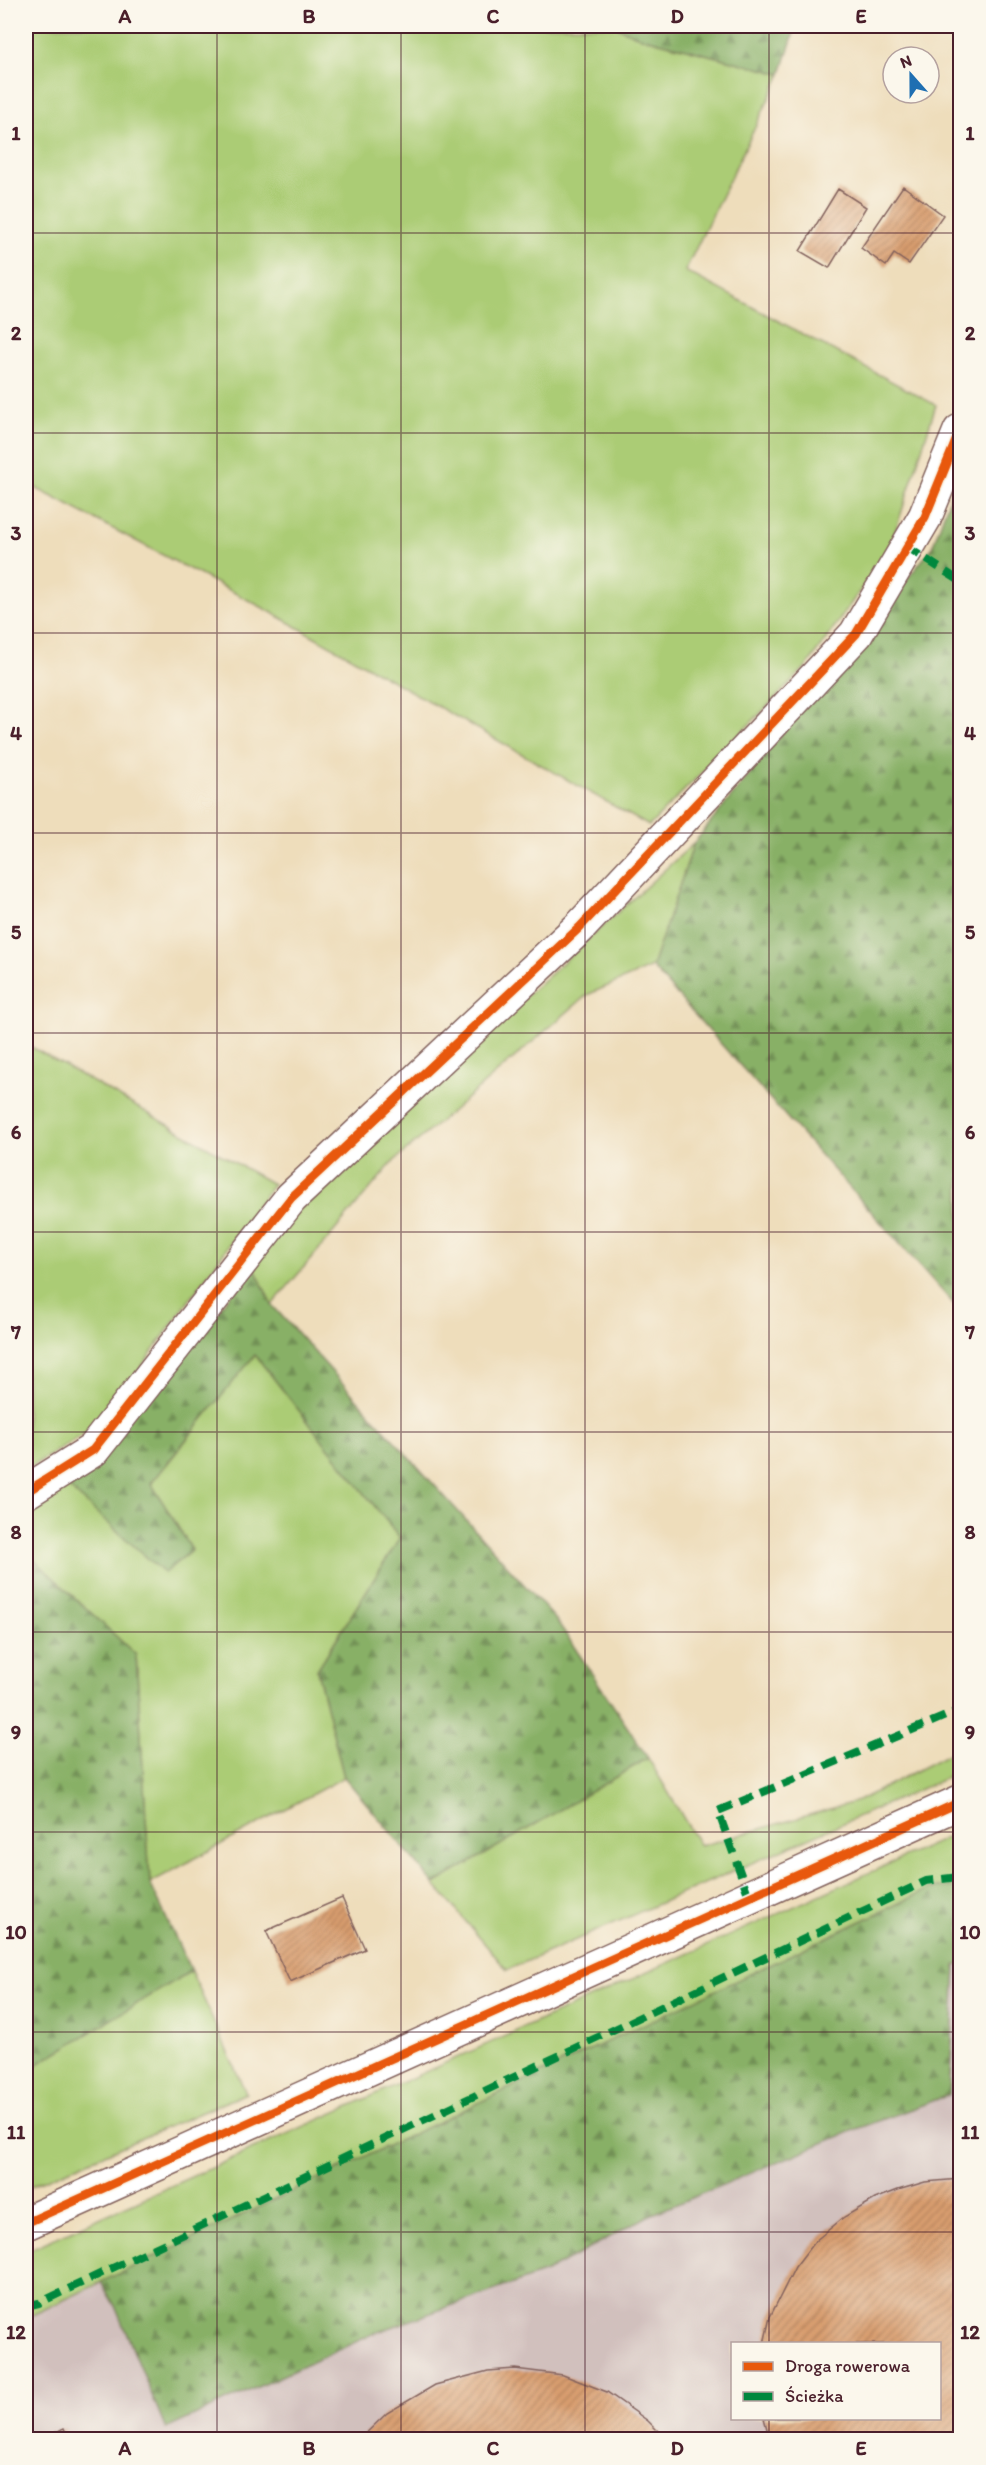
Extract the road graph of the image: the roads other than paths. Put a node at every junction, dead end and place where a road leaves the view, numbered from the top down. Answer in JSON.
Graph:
{"nodes":[{"id":1,"x":960,"y":431,"type":"edge"},
{"id":2,"x":26,"y":1492,"type":"edge"},
{"id":3,"x":960,"y":1802,"type":"edge"},
{"id":4,"x":26,"y":2223,"type":"edge"}],
"edges":[{"from":1,"to":2,"type":"street"},
{"from":3,"to":4,"type":"street"}]}
